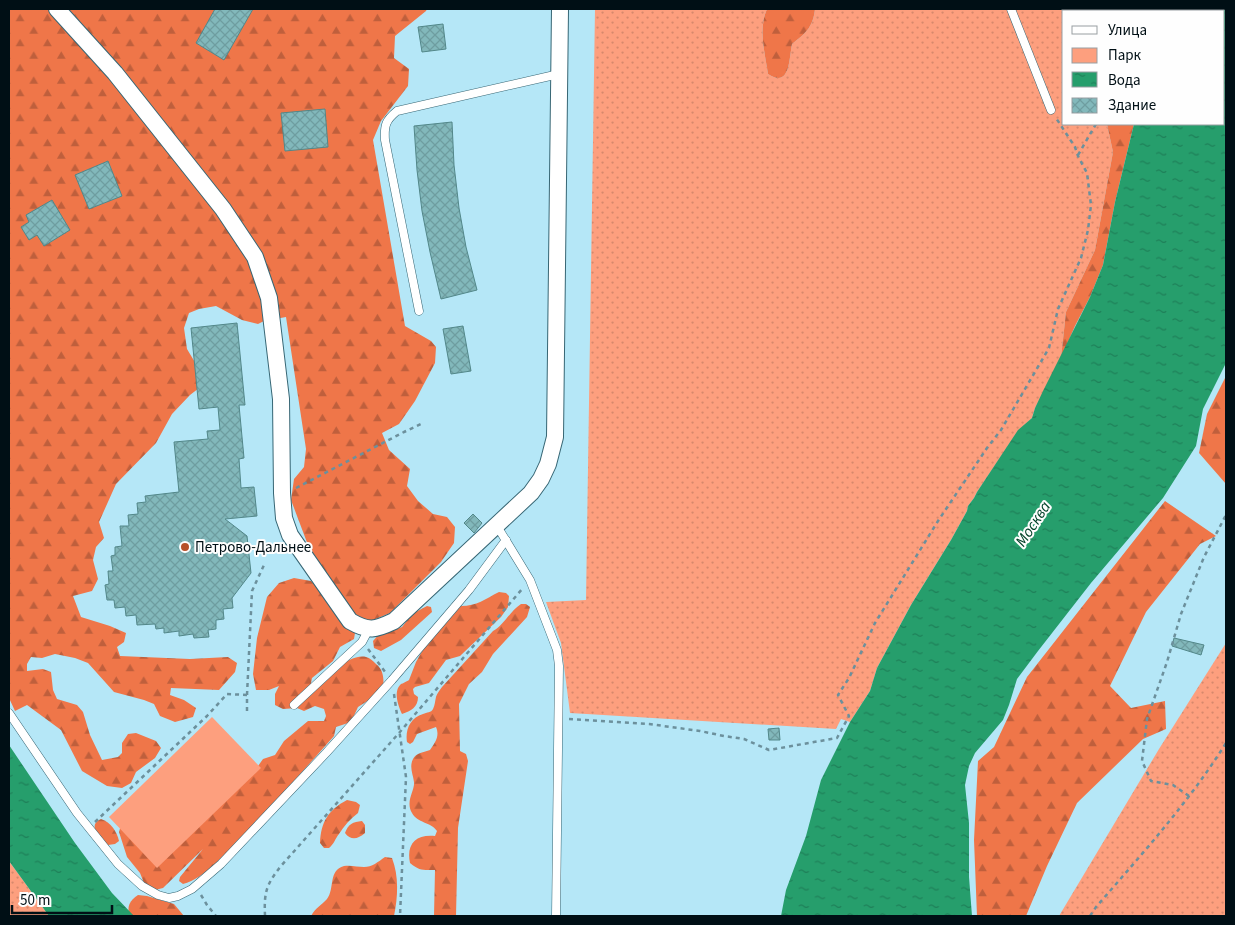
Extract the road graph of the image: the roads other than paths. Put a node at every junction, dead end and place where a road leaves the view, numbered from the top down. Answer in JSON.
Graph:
{"nodes":[{"id":1,"x":57,"y":9,"type":"edge"},
{"id":2,"x":560,"y":9,"type":"edge"},
{"id":3,"x":1011,"y":9,"type":"edge"},
{"id":4,"x":560,"y":74,"type":"junction"},
{"id":5,"x":1051,"y":110,"type":"road end"},
{"id":6,"x":419,"y":311,"type":"dead end"},
{"id":7,"x":497,"y":526,"type":"junction"},
{"id":8,"x":506,"y":540,"type":"junction"},
{"id":9,"x":366,"y":635,"type":"junction"},
{"id":10,"x":294,"y":706,"type":"dead end"},
{"id":11,"x":9,"y":714,"type":"edge"},
{"id":12,"x":556,"y":916,"type":"edge"}],
"edges":[{"from":1,"to":9,"type":"street"},
{"from":2,"to":4,"type":"street"},
{"from":3,"to":5,"type":"lane"},
{"from":4,"to":6,"type":"lane"},
{"from":4,"to":7,"type":"street"},
{"from":7,"to":8,"type":"lane"},
{"from":7,"to":9,"type":"street"},
{"from":8,"to":11,"type":"lane"},
{"from":8,"to":12,"type":"lane"},
{"from":9,"to":10,"type":"lane"}]}
